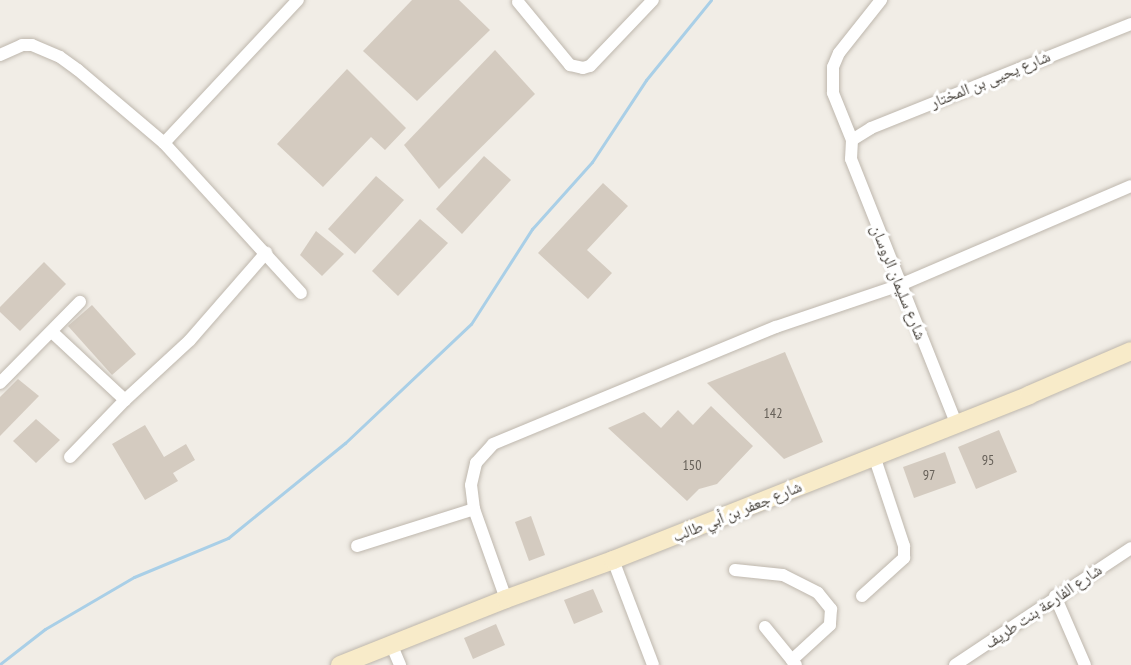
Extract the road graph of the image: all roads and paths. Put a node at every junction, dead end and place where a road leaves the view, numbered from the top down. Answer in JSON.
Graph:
{"nodes":[{"id":1,"x":298,"y":0,"type":"edge"},
{"id":2,"x":653,"y":0,"type":"edge"},
{"id":3,"x":881,"y":0,"type":"edge"},
{"id":4,"x":519,"y":1,"type":"edge"},
{"id":5,"x":1131,"y":24,"type":"edge"},
{"id":6,"x":0,"y":56,"type":"edge"},
{"id":7,"x":852,"y":140,"type":"junction"},
{"id":8,"x":164,"y":143,"type":"junction"},
{"id":9,"x":1131,"y":186,"type":"edge"},
{"id":10,"x":266,"y":253,"type":"junction"},
{"id":11,"x":900,"y":285,"type":"junction"},
{"id":12,"x":301,"y":293,"type":"dead end"},
{"id":13,"x":80,"y":302,"type":"dead end"},
{"id":14,"x":52,"y":332,"type":"junction"},
{"id":15,"x":1131,"y":351,"type":"edge"},
{"id":16,"x":0,"y":382,"type":"edge"},
{"id":17,"x":125,"y":400,"type":"junction"},
{"id":18,"x":956,"y":423,"type":"junction"},
{"id":19,"x":874,"y":456,"type":"junction"},
{"id":20,"x":70,"y":457,"type":"dead end"},
{"id":21,"x":474,"y":509,"type":"junction"},
{"id":22,"x":357,"y":546,"type":"dead end"},
{"id":23,"x":1131,"y":548,"type":"edge"},
{"id":24,"x":613,"y":560,"type":"junction"},
{"id":25,"x":735,"y":570,"type":"dead end"},
{"id":26,"x":862,"y":596,"type":"dead end"},
{"id":27,"x":1055,"y":596,"type":"junction"},
{"id":28,"x":506,"y":599,"type":"junction"},
{"id":29,"x":765,"y":627,"type":"dead end"},
{"id":30,"x":392,"y":646,"type":"junction"},
{"id":31,"x":794,"y":662,"type":"edge"},
{"id":32,"x":340,"y":665,"type":"edge"},
{"id":33,"x":400,"y":665,"type":"edge"},
{"id":34,"x":653,"y":665,"type":"edge"},
{"id":35,"x":955,"y":665,"type":"edge"},
{"id":36,"x":1085,"y":665,"type":"edge"}],
"edges":[{"from":1,"to":8,"type":"street"},
{"from":2,"to":4,"type":"street"},
{"from":3,"to":7,"type":"street","name":"شارع سليمان الروسان"},
{"from":5,"to":7,"type":"street","name":"شارع يحيى بن المختار"},
{"from":6,"to":8,"type":"street"},
{"from":7,"to":11,"type":"street","name":"شارع سليمان الروسان"},
{"from":8,"to":10,"type":"street"},
{"from":9,"to":11,"type":"street"},
{"from":10,"to":12,"type":"street"},
{"from":10,"to":17,"type":"street"},
{"from":11,"to":18,"type":"street","name":"شارع سليمان الروسان"},
{"from":11,"to":21,"type":"street"},
{"from":13,"to":14,"type":"street"},
{"from":14,"to":16,"type":"street"},
{"from":14,"to":17,"type":"street"},
{"from":15,"to":18,"type":"street","name":"شارع جعفر بن أبي طالب"},
{"from":17,"to":20,"type":"street"},
{"from":18,"to":19,"type":"street","name":"شارع جعفر بن أبي طالب"},
{"from":19,"to":24,"type":"street","name":"شارع جعفر بن أبي طالب"},
{"from":19,"to":26,"type":"street"},
{"from":21,"to":22,"type":"street"},
{"from":21,"to":28,"type":"street"},
{"from":23,"to":27,"type":"street","name":"شارع الفارعة بنت طريف"},
{"from":24,"to":28,"type":"street","name":"شارع جعفر بن أبي طالب"},
{"from":24,"to":34,"type":"street"},
{"from":25,"to":31,"type":"street"},
{"from":27,"to":35,"type":"street","name":"شارع الفارعة بنت طريف"},
{"from":27,"to":36,"type":"street"},
{"from":28,"to":30,"type":"street","name":"شارع جعفر بن أبي طالب"},
{"from":29,"to":31,"type":"street"},
{"from":30,"to":32,"type":"street","name":"شارع جعفر بن أبي طالب"},
{"from":30,"to":33,"type":"street"}]}
